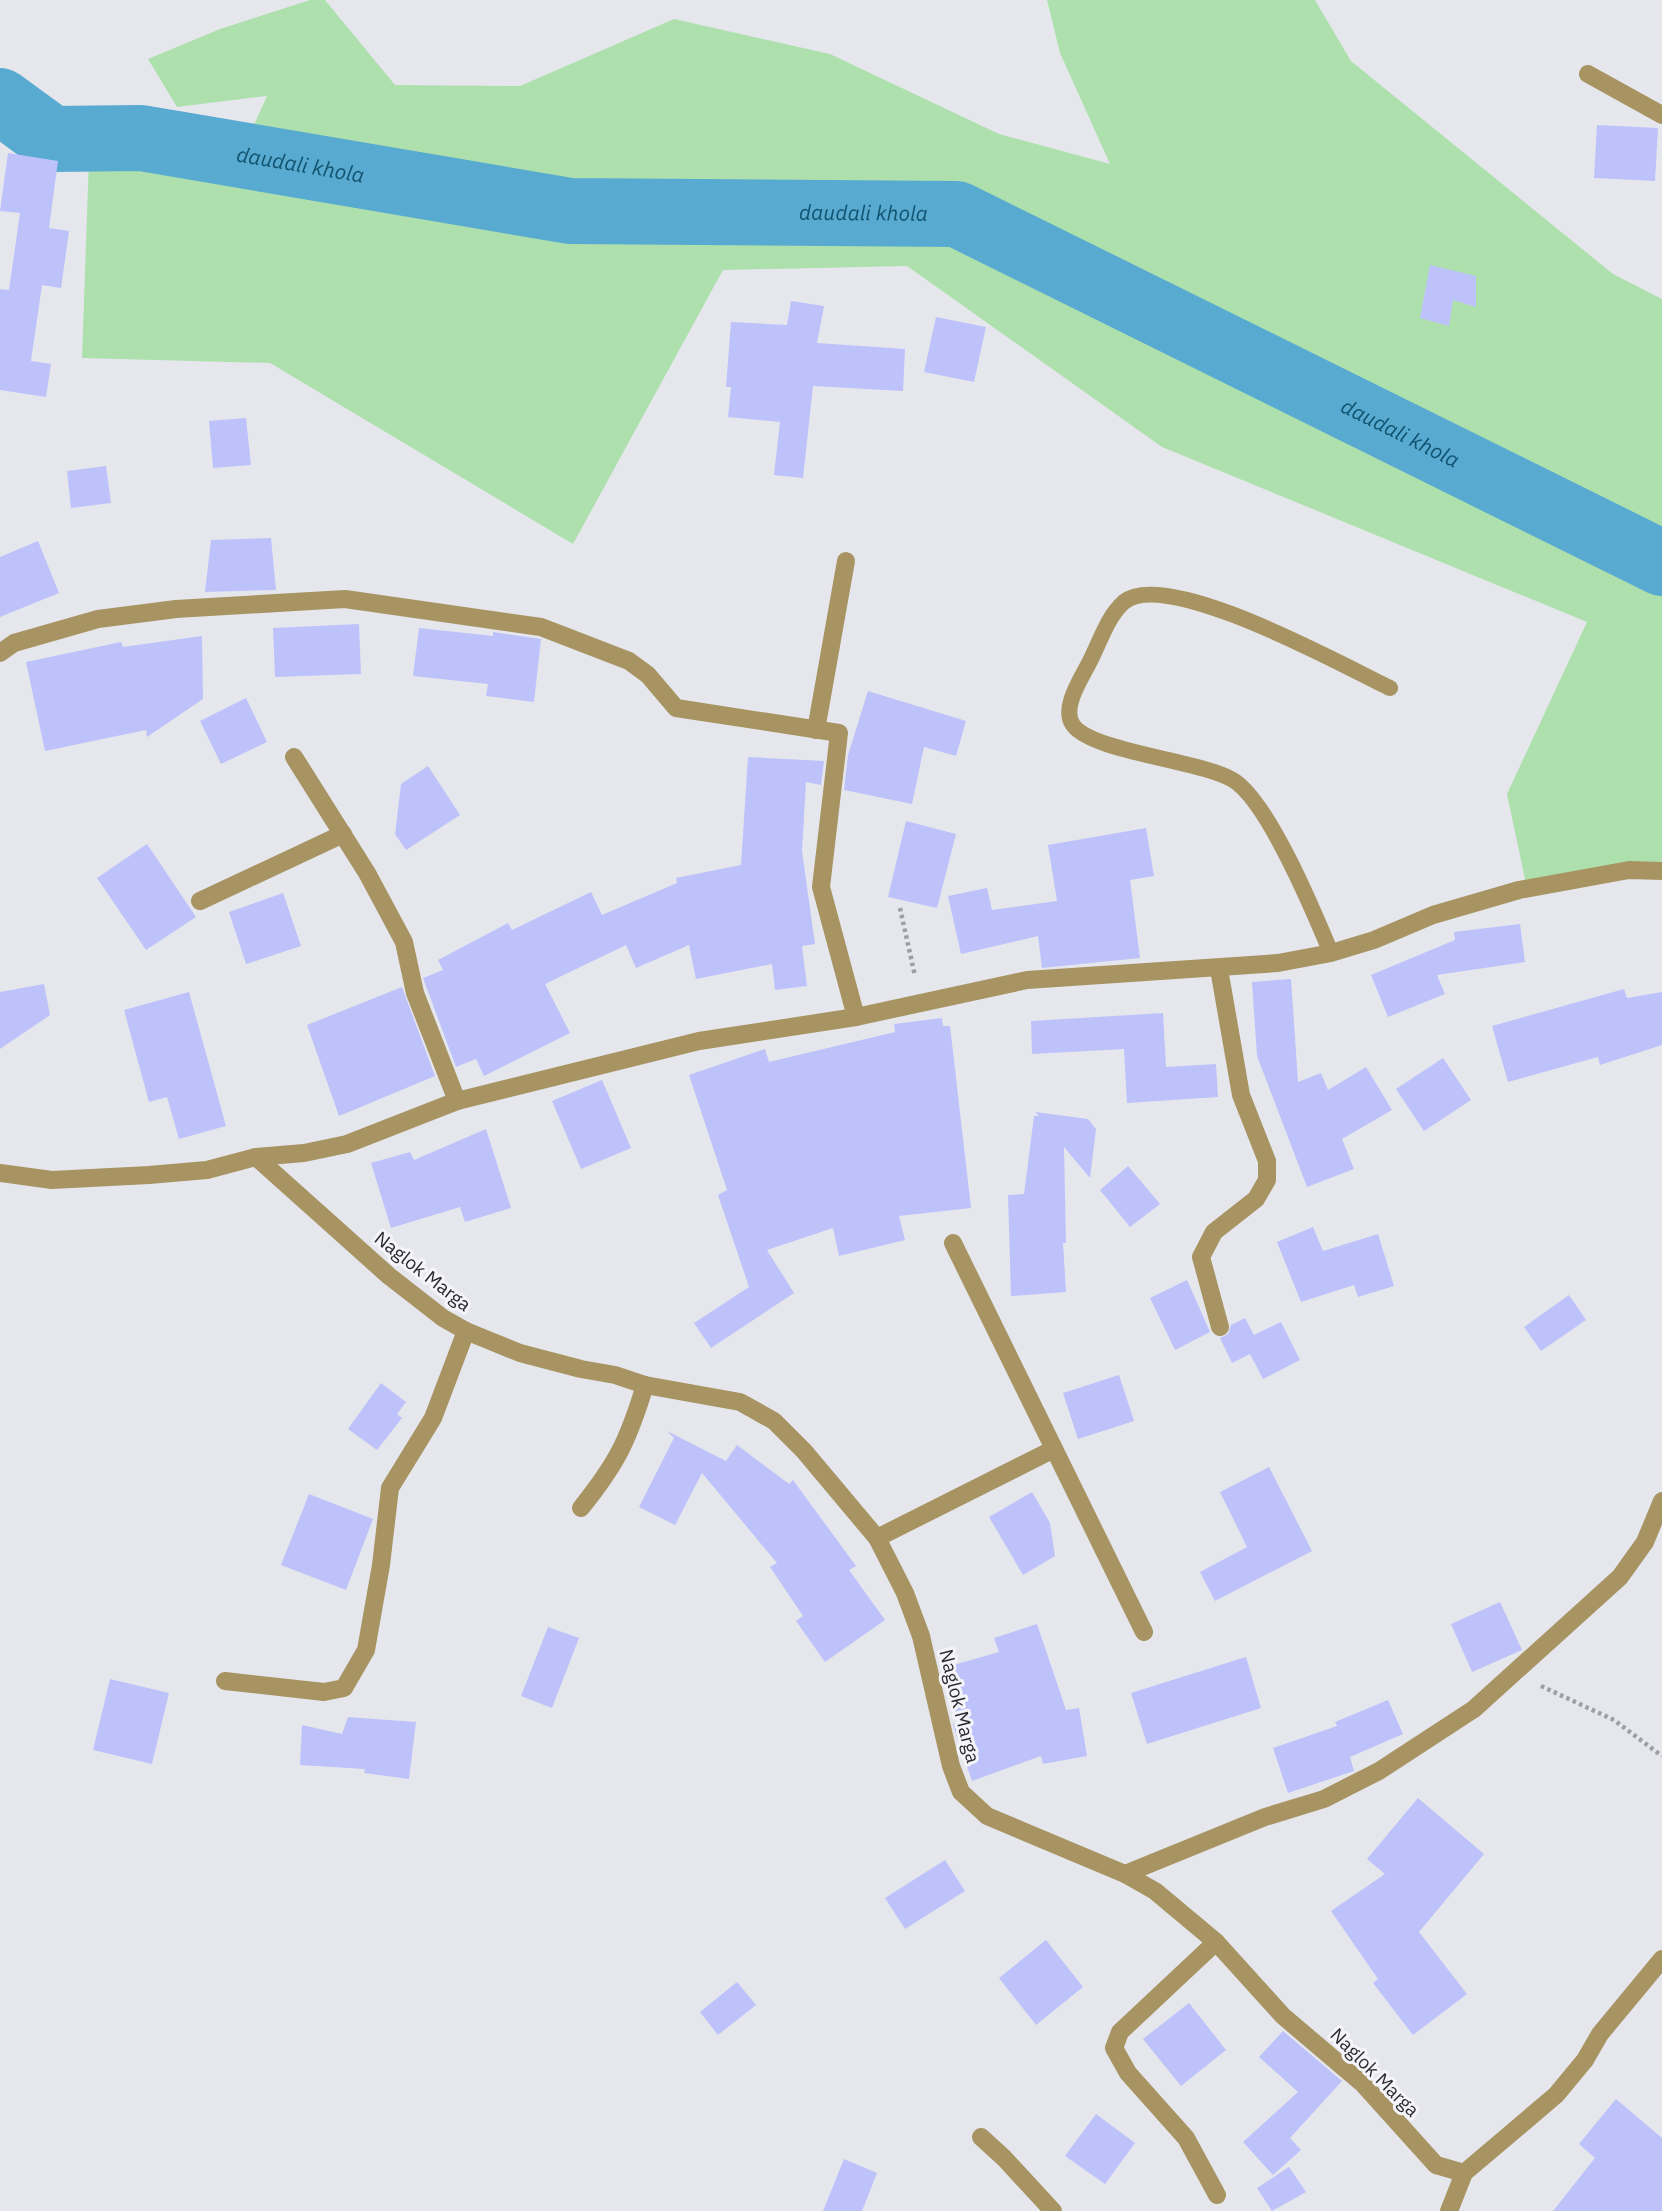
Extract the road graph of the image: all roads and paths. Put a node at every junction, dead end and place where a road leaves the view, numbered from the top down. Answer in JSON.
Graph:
{"nodes":[{"id":1,"x":1588,"y":74,"type":"dead end"},
{"id":2,"x":1662,"y":115,"type":"edge"},
{"id":3,"x":846,"y":561,"type":"dead end"},
{"id":4,"x":0,"y":653,"type":"edge"},
{"id":5,"x":1390,"y":688,"type":"dead end"},
{"id":6,"x":816,"y":730,"type":"junction"},
{"id":7,"x":294,"y":757,"type":"dead end"},
{"id":8,"x":343,"y":834,"type":"junction"},
{"id":9,"x":1662,"y":871,"type":"edge"},
{"id":10,"x":200,"y":901,"type":"dead end"},
{"id":11,"x":900,"y":908,"type":"dead end"},
{"id":12,"x":1331,"y":953,"type":"junction"},
{"id":13,"x":1219,"y":969,"type":"junction"},
{"id":14,"x":931,"y":999,"type":"junction"},
{"id":15,"x":856,"y":1017,"type":"junction"},
{"id":16,"x":457,"y":1101,"type":"junction"},
{"id":17,"x":257,"y":1157,"type":"junction"},
{"id":18,"x":0,"y":1173,"type":"edge"},
{"id":19,"x":953,"y":1243,"type":"dead end"},
{"id":20,"x":1220,"y":1327,"type":"dead end"},
{"id":21,"x":466,"y":1331,"type":"junction"},
{"id":22,"x":645,"y":1385,"type":"junction"},
{"id":23,"x":1054,"y":1449,"type":"junction"},
{"id":24,"x":1662,"y":1501,"type":"edge"},
{"id":25,"x":581,"y":1508,"type":"dead end"},
{"id":26,"x":877,"y":1538,"type":"junction"},
{"id":27,"x":1144,"y":1632,"type":"dead end"},
{"id":28,"x":1511,"y":1675,"type":"junction"},
{"id":29,"x":225,"y":1681,"type":"dead end"},
{"id":30,"x":1662,"y":1756,"type":"edge"},
{"id":31,"x":1125,"y":1874,"type":"junction"},
{"id":32,"x":1216,"y":1942,"type":"junction"},
{"id":33,"x":1662,"y":1959,"type":"edge"},
{"id":34,"x":981,"y":2137,"type":"dead end"},
{"id":35,"x":1464,"y":2174,"type":"junction"},
{"id":36,"x":1217,"y":2196,"type":"dead end"},
{"id":37,"x":1054,"y":2211,"type":"edge"},
{"id":38,"x":1449,"y":2211,"type":"edge"}],
"edges":[{"from":1,"to":2,"type":"street"},
{"from":3,"to":6,"type":"street"},
{"from":4,"to":6,"type":"street"},
{"from":5,"to":12,"type":"lane"},
{"from":6,"to":15,"type":"street"},
{"from":7,"to":8,"type":"street"},
{"from":8,"to":10,"type":"street"},
{"from":8,"to":16,"type":"street"},
{"from":9,"to":12,"type":"street"},
{"from":11,"to":14,"type":"path"},
{"from":12,"to":13,"type":"street"},
{"from":13,"to":14,"type":"street"},
{"from":13,"to":20,"type":"street"},
{"from":14,"to":15,"type":"street"},
{"from":15,"to":16,"type":"street"},
{"from":16,"to":17,"type":"street"},
{"from":17,"to":18,"type":"street"},
{"from":17,"to":21,"type":"street","name":"Naglok Marga"},
{"from":19,"to":23,"type":"street"},
{"from":21,"to":22,"type":"street","name":"Naglok Marga"},
{"from":21,"to":29,"type":"street"},
{"from":22,"to":25,"type":"street"},
{"from":22,"to":26,"type":"street","name":"Naglok Marga"},
{"from":23,"to":26,"type":"street"},
{"from":23,"to":27,"type":"street"},
{"from":24,"to":28,"type":"street"},
{"from":26,"to":31,"type":"street","name":"Naglok Marga"},
{"from":28,"to":30,"type":"path"},
{"from":28,"to":31,"type":"street"},
{"from":31,"to":32,"type":"street","name":"Naglok Marga"},
{"from":32,"to":35,"type":"street","name":"Naglok Marga"},
{"from":32,"to":36,"type":"street"},
{"from":33,"to":35,"type":"street"},
{"from":34,"to":37,"type":"street"},
{"from":35,"to":38,"type":"street"}]}
